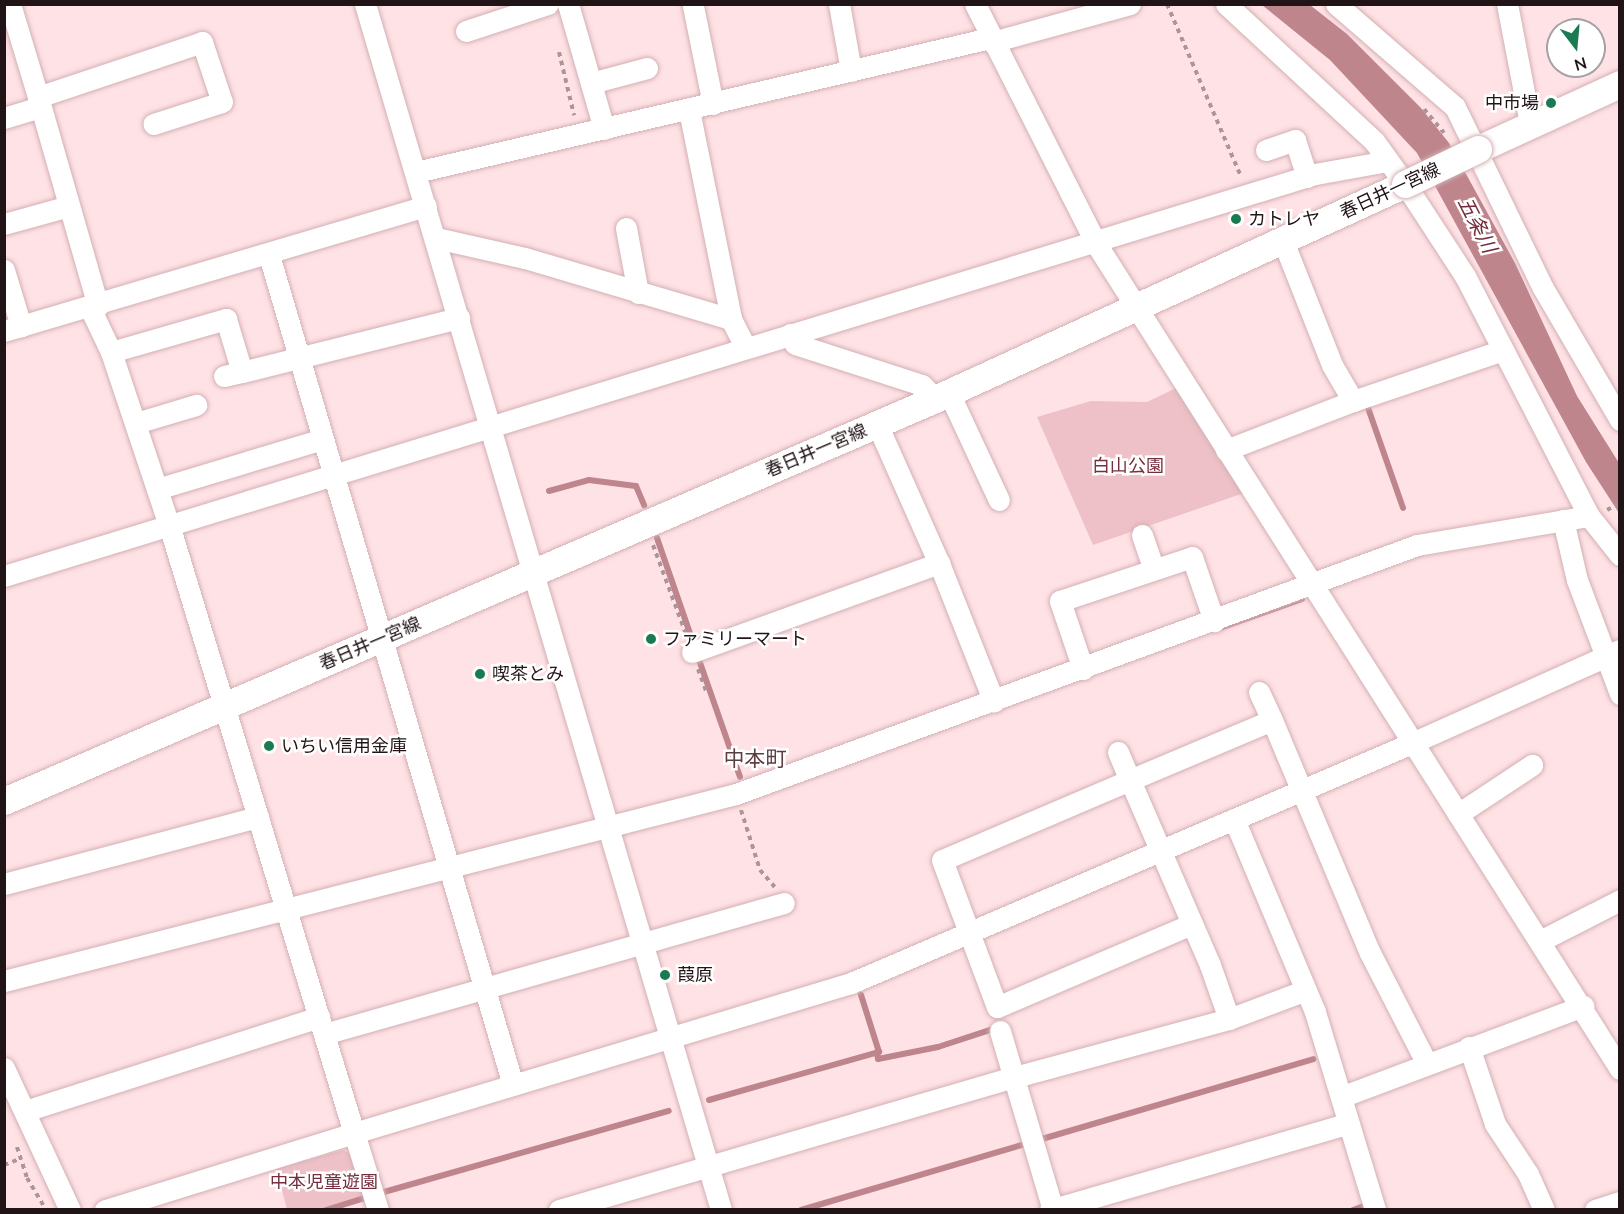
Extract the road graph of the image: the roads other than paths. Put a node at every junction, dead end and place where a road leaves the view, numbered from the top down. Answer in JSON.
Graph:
{"nodes":[{"id":1,"x":10,"y":4,"type":"edge"},
{"id":2,"x":365,"y":4,"type":"edge"},
{"id":3,"x":548,"y":4,"type":"edge"},
{"id":4,"x":568,"y":4,"type":"edge"},
{"id":5,"x":838,"y":4,"type":"edge"},
{"id":6,"x":975,"y":4,"type":"edge"},
{"id":7,"x":1130,"y":4,"type":"edge"},
{"id":8,"x":1226,"y":4,"type":"edge"},
{"id":9,"x":1336,"y":4,"type":"edge"},
{"id":10,"x":1507,"y":4,"type":"edge"},
{"id":11,"x":693,"y":6,"type":"edge"},
{"id":12,"x":465,"y":30,"type":"dead end"},
{"id":13,"x":991,"y":40,"type":"junction"},
{"id":14,"x":647,"y":68,"type":"dead end"},
{"id":15,"x":850,"y":71,"type":"junction"},
{"id":16,"x":591,"y":83,"type":"junction"},
{"id":17,"x":1620,"y":84,"type":"edge"},
{"id":18,"x":39,"y":102,"type":"junction"},
{"id":19,"x":713,"y":104,"type":"junction"},
{"id":20,"x":689,"y":110,"type":"junction"},
{"id":21,"x":4,"y":118,"type":"edge"},
{"id":22,"x":153,"y":124,"type":"dead end"},
{"id":23,"x":1530,"y":124,"type":"junction"},
{"id":24,"x":604,"y":129,"type":"junction"},
{"id":25,"x":1478,"y":149,"type":"junction"},
{"id":26,"x":1266,"y":150,"type":"dead end"},
{"id":27,"x":1387,"y":161,"type":"junction"},
{"id":28,"x":417,"y":172,"type":"junction"},
{"id":29,"x":1307,"y":177,"type":"junction"},
{"id":30,"x":1405,"y":184,"type":"junction"},
{"id":31,"x":69,"y":206,"type":"junction"},
{"id":32,"x":426,"y":207,"type":"junction"},
{"id":33,"x":4,"y":224,"type":"edge"},
{"id":34,"x":626,"y":228,"type":"dead end"},
{"id":35,"x":436,"y":238,"type":"junction"},
{"id":36,"x":1095,"y":242,"type":"junction"},
{"id":37,"x":1279,"y":243,"type":"junction"},
{"id":38,"x":268,"y":255,"type":"junction"},
{"id":39,"x":4,"y":270,"type":"edge"},
{"id":40,"x":638,"y":293,"type":"junction"},
{"id":41,"x":94,"y":307,"type":"junction"},
{"id":42,"x":1136,"y":309,"type":"junction"},
{"id":43,"x":459,"y":318,"type":"junction"},
{"id":44,"x":731,"y":319,"type":"junction"},
{"id":45,"x":13,"y":329,"type":"edge"},
{"id":46,"x":790,"y":334,"type":"junction"},
{"id":47,"x":746,"y":347,"type":"junction"},
{"id":48,"x":1503,"y":350,"type":"junction"},
{"id":49,"x":111,"y":352,"type":"junction"},
{"id":50,"x":300,"y":357,"type":"junction"},
{"id":51,"x":942,"y":396,"type":"junction"},
{"id":52,"x":1353,"y":401,"type":"junction"},
{"id":53,"x":196,"y":405,"type":"dead end"},
{"id":54,"x":1620,"y":420,"type":"edge"},
{"id":55,"x":136,"y":423,"type":"junction"},
{"id":56,"x":490,"y":424,"type":"junction"},
{"id":57,"x":877,"y":424,"type":"junction"},
{"id":58,"x":323,"y":439,"type":"junction"},
{"id":59,"x":1226,"y":450,"type":"junction"},
{"id":60,"x":333,"y":474,"type":"junction"},
{"id":61,"x":157,"y":489,"type":"junction"},
{"id":62,"x":999,"y":501,"type":"dead end"},
{"id":63,"x":1589,"y":516,"type":"junction"},
{"id":64,"x":1563,"y":520,"type":"junction"},
{"id":65,"x":169,"y":525,"type":"junction"},
{"id":66,"x":1142,"y":535,"type":"dead end"},
{"id":67,"x":1620,"y":555,"type":"edge"},
{"id":68,"x":939,"y":563,"type":"junction"},
{"id":69,"x":1154,"y":569,"type":"junction"},
{"id":70,"x":536,"y":572,"type":"junction"},
{"id":71,"x":4,"y":576,"type":"edge"},
{"id":72,"x":1311,"y":584,"type":"junction"},
{"id":73,"x":1214,"y":621,"type":"junction"},
{"id":74,"x":381,"y":640,"type":"junction"},
{"id":75,"x":692,"y":652,"type":"road end"},
{"id":76,"x":1612,"y":653,"type":"edge"},
{"id":77,"x":1083,"y":669,"type":"junction"},
{"id":78,"x":1260,"y":692,"type":"dead end"},
{"id":79,"x":1620,"y":694,"type":"edge"},
{"id":80,"x":994,"y":702,"type":"junction"},
{"id":81,"x":224,"y":705,"type":"junction"},
{"id":82,"x":1272,"y":720,"type":"junction"},
{"id":83,"x":1412,"y":743,"type":"junction"},
{"id":84,"x":1118,"y":752,"type":"dead end"},
{"id":85,"x":1532,"y":765,"type":"dead end"},
{"id":86,"x":1130,"y":780,"type":"junction"},
{"id":87,"x":1302,"y":789,"type":"junction"},
{"id":88,"x":4,"y":801,"type":"edge"},
{"id":89,"x":1458,"y":814,"type":"junction"},
{"id":90,"x":258,"y":817,"type":"junction"},
{"id":91,"x":1234,"y":819,"type":"junction"},
{"id":92,"x":609,"y":825,"type":"junction"},
{"id":93,"x":1161,"y":851,"type":"junction"},
{"id":94,"x":450,"y":867,"type":"junction"},
{"id":95,"x":4,"y":885,"type":"edge"},
{"id":96,"x":1620,"y":900,"type":"edge"},
{"id":97,"x":784,"y":903,"type":"road end"},
{"id":98,"x":286,"y":908,"type":"junction"},
{"id":99,"x":1192,"y":924,"type":"junction"},
{"id":100,"x":969,"y":933,"type":"junction"},
{"id":101,"x":1540,"y":941,"type":"junction"},
{"id":102,"x":644,"y":945,"type":"junction"},
{"id":103,"x":4,"y":981,"type":"edge"},
{"id":104,"x":484,"y":989,"type":"junction"},
{"id":105,"x":1306,"y":990,"type":"junction"},
{"id":106,"x":1583,"y":1006,"type":"junction"},
{"id":107,"x":1229,"y":1019,"type":"junction"},
{"id":108,"x":321,"y":1026,"type":"junction"},
{"id":109,"x":1000,"y":1031,"type":"dead end"},
{"id":110,"x":671,"y":1036,"type":"junction"},
{"id":111,"x":1469,"y":1047,"type":"junction"},
{"id":112,"x":1427,"y":1064,"type":"junction"},
{"id":113,"x":4,"y":1068,"type":"edge"},
{"id":114,"x":1620,"y":1069,"type":"edge"},
{"id":115,"x":1015,"y":1077,"type":"junction"},
{"id":116,"x":513,"y":1085,"type":"junction"},
{"id":117,"x":1341,"y":1097,"type":"junction"},
{"id":118,"x":25,"y":1112,"type":"junction"},
{"id":119,"x":1348,"y":1123,"type":"junction"},
{"id":120,"x":354,"y":1133,"type":"junction"},
{"id":121,"x":708,"y":1165,"type":"junction"},
{"id":122,"x":1620,"y":1202,"type":"edge"},
{"id":123,"x":70,"y":1209,"type":"edge"},
{"id":124,"x":105,"y":1209,"type":"edge"},
{"id":125,"x":378,"y":1209,"type":"edge"},
{"id":126,"x":558,"y":1209,"type":"edge"},
{"id":127,"x":721,"y":1209,"type":"edge"},
{"id":128,"x":1052,"y":1209,"type":"edge"},
{"id":129,"x":1375,"y":1209,"type":"edge"},
{"id":130,"x":1544,"y":1209,"type":"edge"},
{"id":131,"x":1595,"y":1209,"type":"edge"}],
"edges":[{"from":1,"to":18,"type":"street"},
{"from":2,"to":28,"type":"street"},
{"from":3,"to":12,"type":"street"},
{"from":4,"to":16,"type":"street"},
{"from":5,"to":15,"type":"street"},
{"from":6,"to":13,"type":"street"},
{"from":7,"to":13,"type":"street"},
{"from":8,"to":27,"type":"street"},
{"from":9,"to":25,"type":"street"},
{"from":10,"to":23,"type":"street"},
{"from":11,"to":19,"type":"street"},
{"from":13,"to":15,"type":"street"},
{"from":13,"to":36,"type":"street"},
{"from":14,"to":16,"type":"street"},
{"from":15,"to":19,"type":"street"},
{"from":16,"to":24,"type":"street"},
{"from":17,"to":23,"type":"main road","name":"春日井一宮線"},
{"from":18,"to":21,"type":"street"},
{"from":18,"to":22,"type":"street"},
{"from":18,"to":31,"type":"street"},
{"from":19,"to":20,"type":"street"},
{"from":20,"to":24,"type":"street"},
{"from":20,"to":44,"type":"street"},
{"from":23,"to":25,"type":"main road","name":"春日井一宮線"},
{"from":24,"to":28,"type":"street"},
{"from":25,"to":30,"type":"main road","name":"春日井一宮線","bridge":true},
{"from":25,"to":54,"type":"street"},
{"from":26,"to":29,"type":"street"},
{"from":27,"to":29,"type":"street"},
{"from":27,"to":30,"type":"street"},
{"from":28,"to":32,"type":"street"},
{"from":29,"to":36,"type":"street"},
{"from":30,"to":37,"type":"main road","name":"春日井一宮線"},
{"from":30,"to":48,"type":"street"},
{"from":31,"to":33,"type":"street"},
{"from":31,"to":41,"type":"street"},
{"from":32,"to":35,"type":"street"},
{"from":32,"to":38,"type":"street"},
{"from":34,"to":40,"type":"street"},
{"from":35,"to":40,"type":"street"},
{"from":35,"to":43,"type":"street"},
{"from":36,"to":42,"type":"street"},
{"from":36,"to":46,"type":"street"},
{"from":37,"to":42,"type":"main road","name":"春日井一宮線"},
{"from":37,"to":52,"type":"street"},
{"from":38,"to":41,"type":"street"},
{"from":38,"to":50,"type":"street"},
{"from":39,"to":45,"type":"street"},
{"from":40,"to":44,"type":"street"},
{"from":41,"to":45,"type":"street"},
{"from":41,"to":49,"type":"street"},
{"from":42,"to":51,"type":"main road","name":"春日井一宮線"},
{"from":42,"to":59,"type":"street"},
{"from":43,"to":50,"type":"street"},
{"from":43,"to":56,"type":"street"},
{"from":44,"to":47,"type":"street"},
{"from":46,"to":47,"type":"street"},
{"from":46,"to":51,"type":"street"},
{"from":47,"to":56,"type":"street"},
{"from":48,"to":52,"type":"street"},
{"from":48,"to":63,"type":"street"},
{"from":49,"to":50,"type":"street"},
{"from":49,"to":55,"type":"street"},
{"from":50,"to":58,"type":"street"},
{"from":51,"to":57,"type":"main road","name":"春日井一宮線"},
{"from":51,"to":62,"type":"street"},
{"from":52,"to":59,"type":"street"},
{"from":53,"to":55,"type":"street"},
{"from":55,"to":61,"type":"street"},
{"from":56,"to":60,"type":"street"},
{"from":56,"to":70,"type":"street"},
{"from":57,"to":68,"type":"street"},
{"from":57,"to":70,"type":"main road","name":"春日井一宮線"},
{"from":58,"to":60,"type":"street"},
{"from":58,"to":61,"type":"street"},
{"from":59,"to":72,"type":"street"},
{"from":60,"to":65,"type":"street"},
{"from":60,"to":74,"type":"street"},
{"from":61,"to":65,"type":"street"},
{"from":63,"to":64,"type":"street"},
{"from":63,"to":67,"type":"street"},
{"from":64,"to":72,"type":"street"},
{"from":64,"to":76,"type":"street"},
{"from":65,"to":71,"type":"street"},
{"from":65,"to":81,"type":"street"},
{"from":66,"to":69,"type":"street"},
{"from":68,"to":75,"type":"street"},
{"from":68,"to":80,"type":"street"},
{"from":69,"to":73,"type":"street"},
{"from":69,"to":77,"type":"street"},
{"from":70,"to":74,"type":"main road","name":"春日井一宮線"},
{"from":70,"to":92,"type":"street"},
{"from":72,"to":73,"type":"street"},
{"from":72,"to":83,"type":"street"},
{"from":73,"to":77,"type":"street"},
{"from":74,"to":81,"type":"main road","name":"春日井一宮線"},
{"from":74,"to":94,"type":"street"},
{"from":76,"to":79,"type":"street"},
{"from":76,"to":83,"type":"street"},
{"from":77,"to":80,"type":"street"},
{"from":78,"to":82,"type":"street"},
{"from":80,"to":92,"type":"street"},
{"from":81,"to":88,"type":"main road","name":"春日井一宮線"},
{"from":81,"to":90,"type":"street"},
{"from":82,"to":86,"type":"street"},
{"from":82,"to":87,"type":"street"},
{"from":83,"to":87,"type":"street"},
{"from":83,"to":89,"type":"street"},
{"from":84,"to":86,"type":"street"},
{"from":85,"to":89,"type":"street"},
{"from":86,"to":93,"type":"street"},
{"from":86,"to":100,"type":"street"},
{"from":87,"to":91,"type":"street"},
{"from":87,"to":112,"type":"street"},
{"from":89,"to":101,"type":"street"},
{"from":90,"to":95,"type":"street"},
{"from":90,"to":98,"type":"street"},
{"from":91,"to":93,"type":"street"},
{"from":91,"to":105,"type":"street"},
{"from":92,"to":94,"type":"street"},
{"from":92,"to":102,"type":"street"},
{"from":93,"to":99,"type":"street"},
{"from":93,"to":100,"type":"street"},
{"from":94,"to":98,"type":"street"},
{"from":94,"to":104,"type":"street"},
{"from":96,"to":101,"type":"street"},
{"from":97,"to":102,"type":"street"},
{"from":98,"to":103,"type":"street"},
{"from":98,"to":108,"type":"street"},
{"from":99,"to":100,"type":"street"},
{"from":99,"to":107,"type":"street"},
{"from":100,"to":110,"type":"street"},
{"from":101,"to":106,"type":"street"},
{"from":102,"to":104,"type":"street"},
{"from":102,"to":110,"type":"street"},
{"from":104,"to":108,"type":"street"},
{"from":104,"to":116,"type":"street"},
{"from":105,"to":107,"type":"street"},
{"from":105,"to":117,"type":"street"},
{"from":106,"to":111,"type":"street"},
{"from":106,"to":114,"type":"street"},
{"from":107,"to":115,"type":"street"},
{"from":108,"to":118,"type":"street"},
{"from":108,"to":120,"type":"street"},
{"from":109,"to":115,"type":"street"},
{"from":110,"to":116,"type":"street"},
{"from":110,"to":121,"type":"street"},
{"from":111,"to":112,"type":"street"},
{"from":111,"to":130,"type":"street"},
{"from":112,"to":117,"type":"street"},
{"from":113,"to":118,"type":"street"},
{"from":115,"to":121,"type":"street"},
{"from":115,"to":128,"type":"street"},
{"from":116,"to":120,"type":"street"},
{"from":117,"to":119,"type":"street"},
{"from":118,"to":123,"type":"street"},
{"from":119,"to":128,"type":"street"},
{"from":119,"to":129,"type":"street"},
{"from":120,"to":124,"type":"street"},
{"from":120,"to":125,"type":"street"},
{"from":121,"to":126,"type":"street"},
{"from":121,"to":127,"type":"street"},
{"from":122,"to":131,"type":"street"}]}
